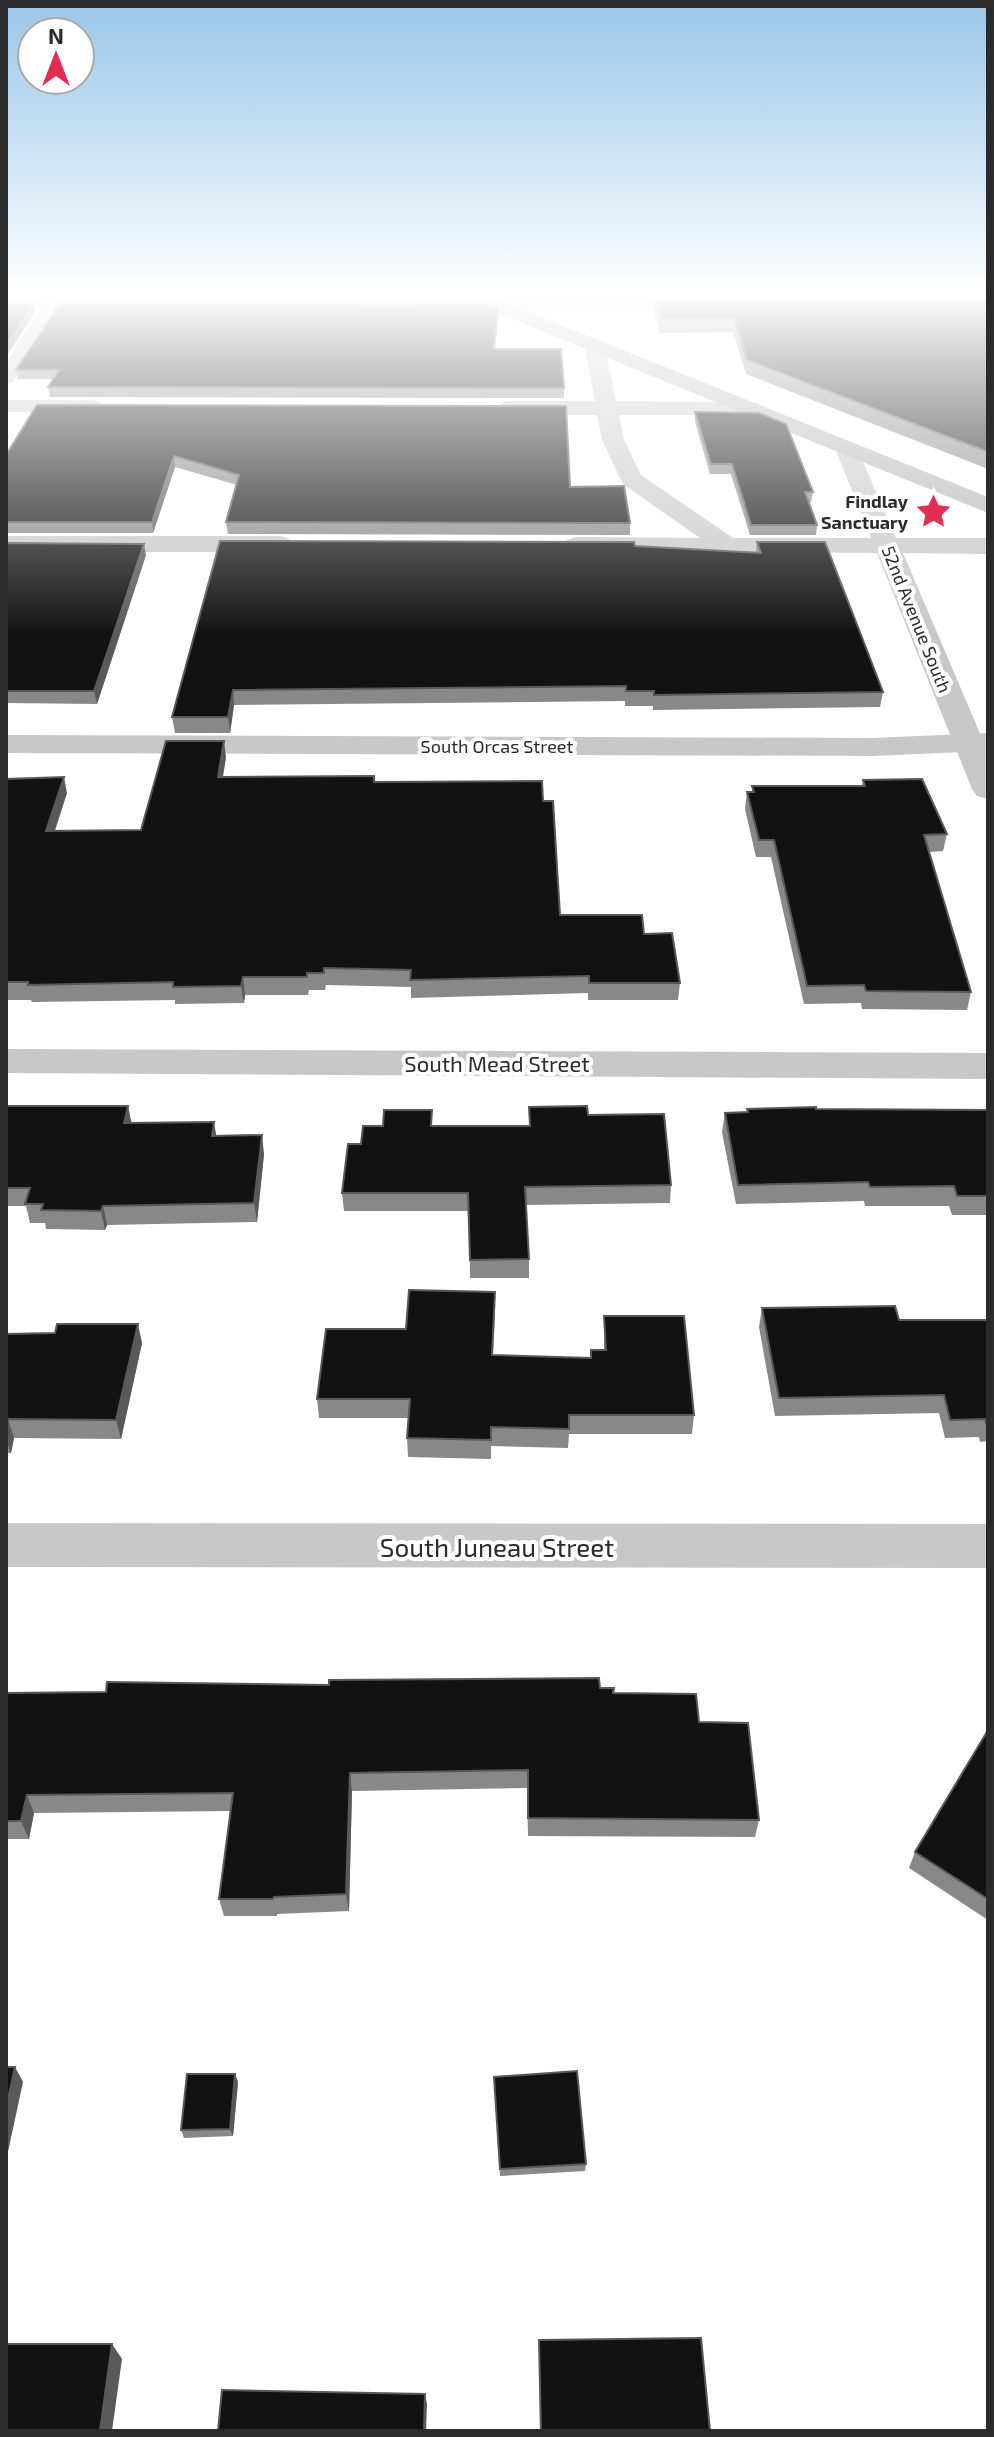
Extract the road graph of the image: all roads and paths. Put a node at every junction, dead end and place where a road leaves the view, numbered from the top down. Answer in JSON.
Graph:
{"nodes":[{"id":1,"x":606,"y":408,"type":"edge"},
{"id":2,"x":752,"y":409,"type":"edge"},
{"id":3,"x":846,"y":448,"type":"junction"},
{"id":4,"x":988,"y":506,"type":"edge"},
{"id":5,"x":6,"y":544,"type":"edge"},
{"id":6,"x":304,"y":544,"type":"edge"},
{"id":7,"x":555,"y":545,"type":"edge"},
{"id":8,"x":727,"y":545,"type":"junction"},
{"id":9,"x":888,"y":546,"type":"junction"},
{"id":10,"x":988,"y":546,"type":"edge"},
{"id":11,"x":978,"y":742,"type":"edge"},
{"id":12,"x":6,"y":744,"type":"edge"},
{"id":13,"x":988,"y":789,"type":"edge"},
{"id":14,"x":6,"y":1061,"type":"edge"},
{"id":15,"x":988,"y":1066,"type":"edge"},
{"id":16,"x":6,"y":1545,"type":"edge"},
{"id":17,"x":988,"y":1546,"type":"edge"}],
"edges":[{"from":1,"to":8,"type":"street"},
{"from":2,"to":3,"type":"main road"},
{"from":3,"to":4,"type":"main road"},
{"from":3,"to":9,"type":"street","name":"52nd Avenue South"},
{"from":5,"to":6,"type":"street"},
{"from":7,"to":8,"type":"street"},
{"from":8,"to":9,"type":"street"},
{"from":9,"to":10,"type":"street"},
{"from":9,"to":11,"type":"street","name":"52nd Avenue South"},
{"from":11,"to":12,"type":"street","name":"South Orcas Street"},
{"from":11,"to":13,"type":"street","name":"52nd Avenue South"},
{"from":14,"to":15,"type":"street","name":"South Mead Street"},
{"from":16,"to":17,"type":"street","name":"South Juneau Street"}]}
